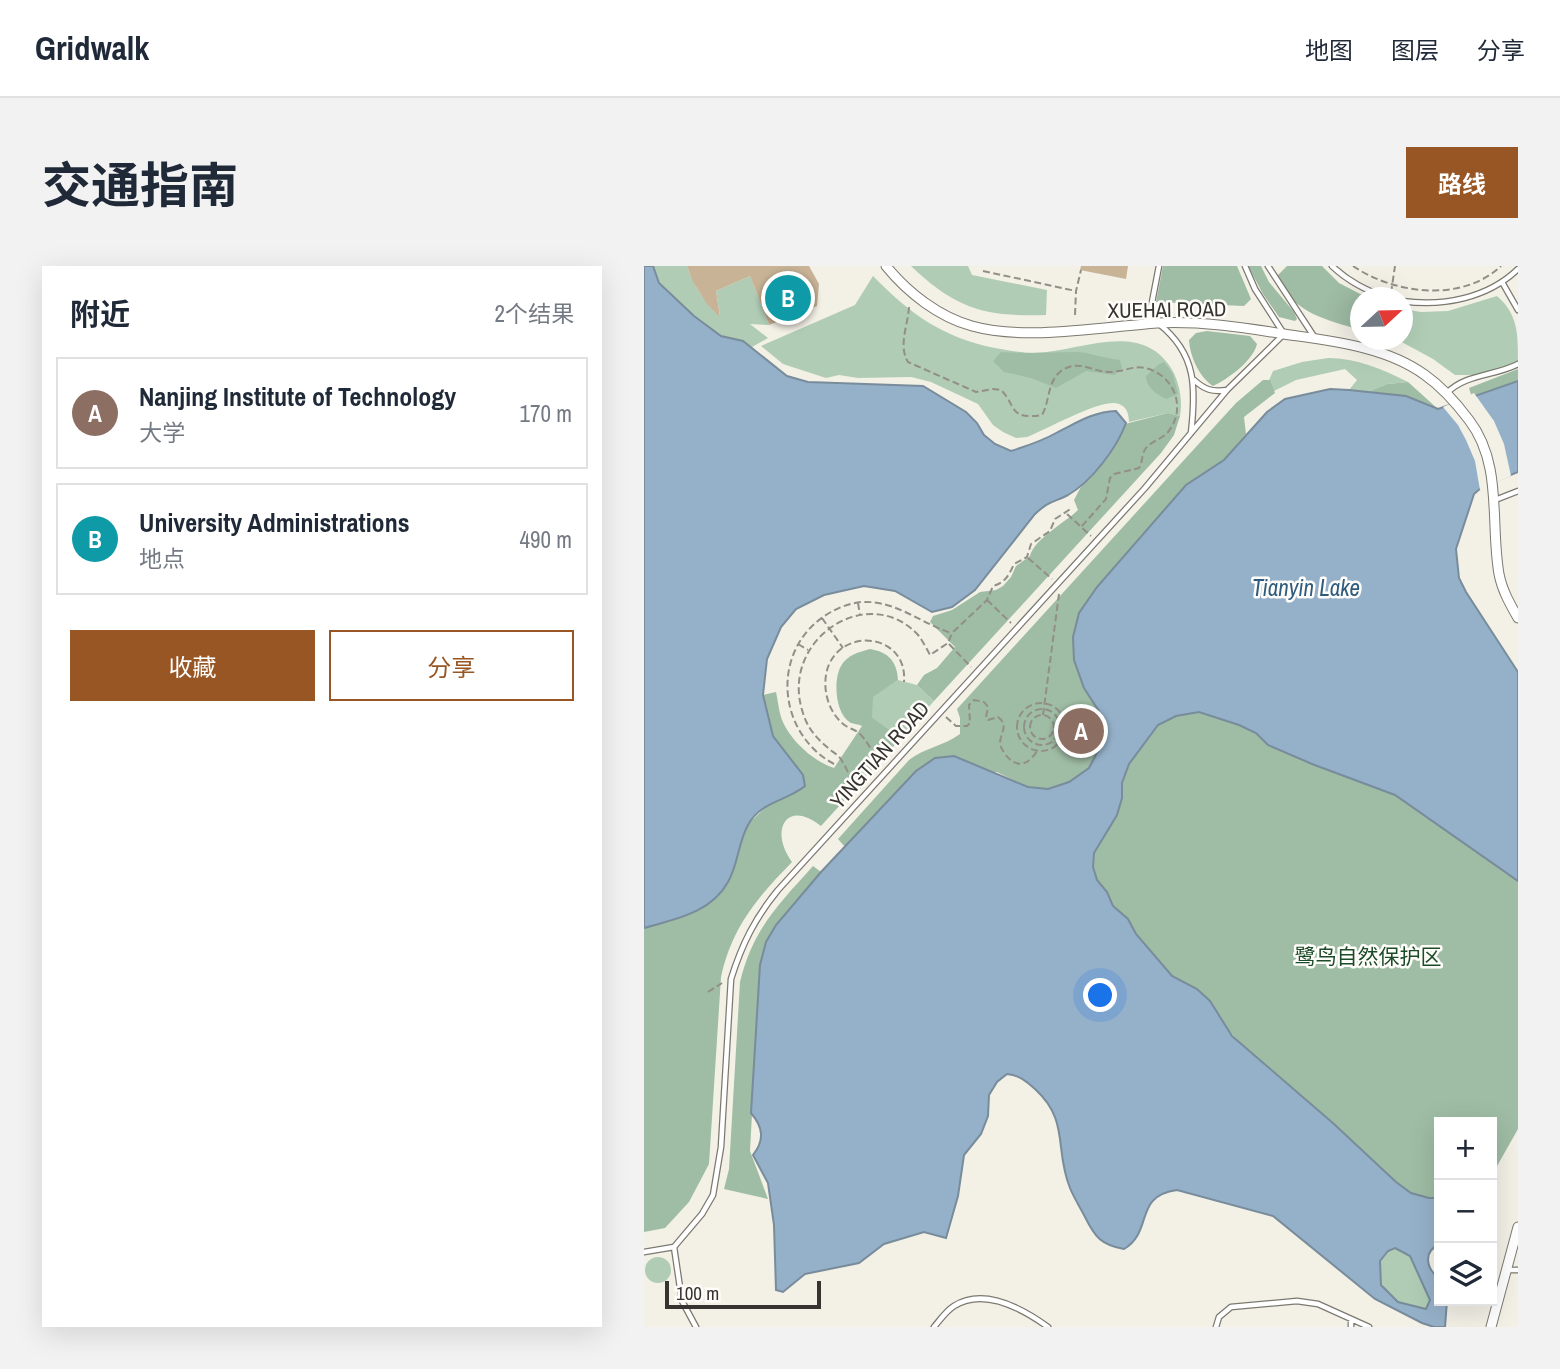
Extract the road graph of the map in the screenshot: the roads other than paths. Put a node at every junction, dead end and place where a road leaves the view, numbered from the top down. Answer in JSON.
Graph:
{"nodes":[{"id":1,"x":886,"y":266,"type":"edge"},
{"id":2,"x":1160,"y":266,"type":"edge"},
{"id":3,"x":1245,"y":266,"type":"edge"},
{"id":4,"x":1332,"y":266,"type":"edge"},
{"id":5,"x":1271,"y":267,"type":"edge"},
{"id":6,"x":1518,"y":269,"type":"edge"},
{"id":7,"x":1502,"y":282,"type":"junction"},
{"id":8,"x":1361,"y":287,"type":"edge"},
{"id":9,"x":1413,"y":301,"type":"edge"},
{"id":10,"x":1518,"y":310,"type":"edge"},
{"id":11,"x":1159,"y":323,"type":"junction"},
{"id":12,"x":1148,"y":324,"type":"junction"},
{"id":13,"x":1284,"y":334,"type":"junction"},
{"id":14,"x":1316,"y":338,"type":"junction"},
{"id":15,"x":1518,"y":364,"type":"edge"},
{"id":16,"x":1194,"y":379,"type":"junction"},
{"id":17,"x":1227,"y":390,"type":"junction"},
{"id":18,"x":1449,"y":396,"type":"junction"},
{"id":19,"x":1191,"y":435,"type":"junction"},
{"id":20,"x":1518,"y":491,"type":"edge"},
{"id":21,"x":1494,"y":500,"type":"junction"},
{"id":22,"x":1518,"y":618,"type":"edge"},
{"id":23,"x":1518,"y":1227,"type":"edge"},
{"id":24,"x":674,"y":1247,"type":"junction"},
{"id":25,"x":644,"y":1252,"type":"edge"},
{"id":26,"x":1507,"y":1270,"type":"junction"},
{"id":27,"x":1518,"y":1270,"type":"edge"},
{"id":28,"x":1351,"y":1320,"type":"junction"},
{"id":29,"x":696,"y":1327,"type":"edge"},
{"id":30,"x":934,"y":1327,"type":"edge"},
{"id":31,"x":1048,"y":1327,"type":"edge"},
{"id":32,"x":1216,"y":1327,"type":"edge"},
{"id":33,"x":1351,"y":1327,"type":"edge"},
{"id":34,"x":1369,"y":1327,"type":"edge"},
{"id":35,"x":1491,"y":1327,"type":"edge"}],
"edges":[{"from":1,"to":12,"type":"street","name":"XUEHAI ROAD"},
{"from":2,"to":12,"type":"lane"},
{"from":3,"to":13,"type":"lane"},
{"from":4,"to":8,"type":"lane"},
{"from":5,"to":14,"type":"lane"},
{"from":6,"to":7,"type":"lane"},
{"from":7,"to":9,"type":"lane"},
{"from":7,"to":10,"type":"lane"},
{"from":11,"to":12,"type":"street","name":"XUEHAI ROAD"},
{"from":11,"to":13,"type":"street","name":"XUEHAI ROAD"},
{"from":11,"to":16,"type":"lane"},
{"from":13,"to":14,"type":"street","name":"XUEHAI ROAD"},
{"from":13,"to":17,"type":"lane","name":"YINGTIAN ROAD"},
{"from":14,"to":18,"type":"street","name":"XUEHAI ROAD"},
{"from":15,"to":18,"type":"lane"},
{"from":16,"to":17,"type":"lane"},
{"from":16,"to":19,"type":"lane"},
{"from":17,"to":19,"type":"lane","name":"YINGTIAN ROAD"},
{"from":18,"to":21,"type":"street","name":"XUEHAI ROAD"},
{"from":19,"to":24,"type":"lane","name":"YINGTIAN ROAD"},
{"from":20,"to":21,"type":"lane"},
{"from":21,"to":22,"type":"street"},
{"from":23,"to":26,"type":"street"},
{"from":24,"to":25,"type":"lane"},
{"from":24,"to":29,"type":"lane"},
{"from":26,"to":27,"type":"lane"},
{"from":26,"to":35,"type":"street"},
{"from":28,"to":32,"type":"lane"},
{"from":28,"to":33,"type":"lane"},
{"from":28,"to":34,"type":"lane"},
{"from":30,"to":31,"type":"lane"}]}
